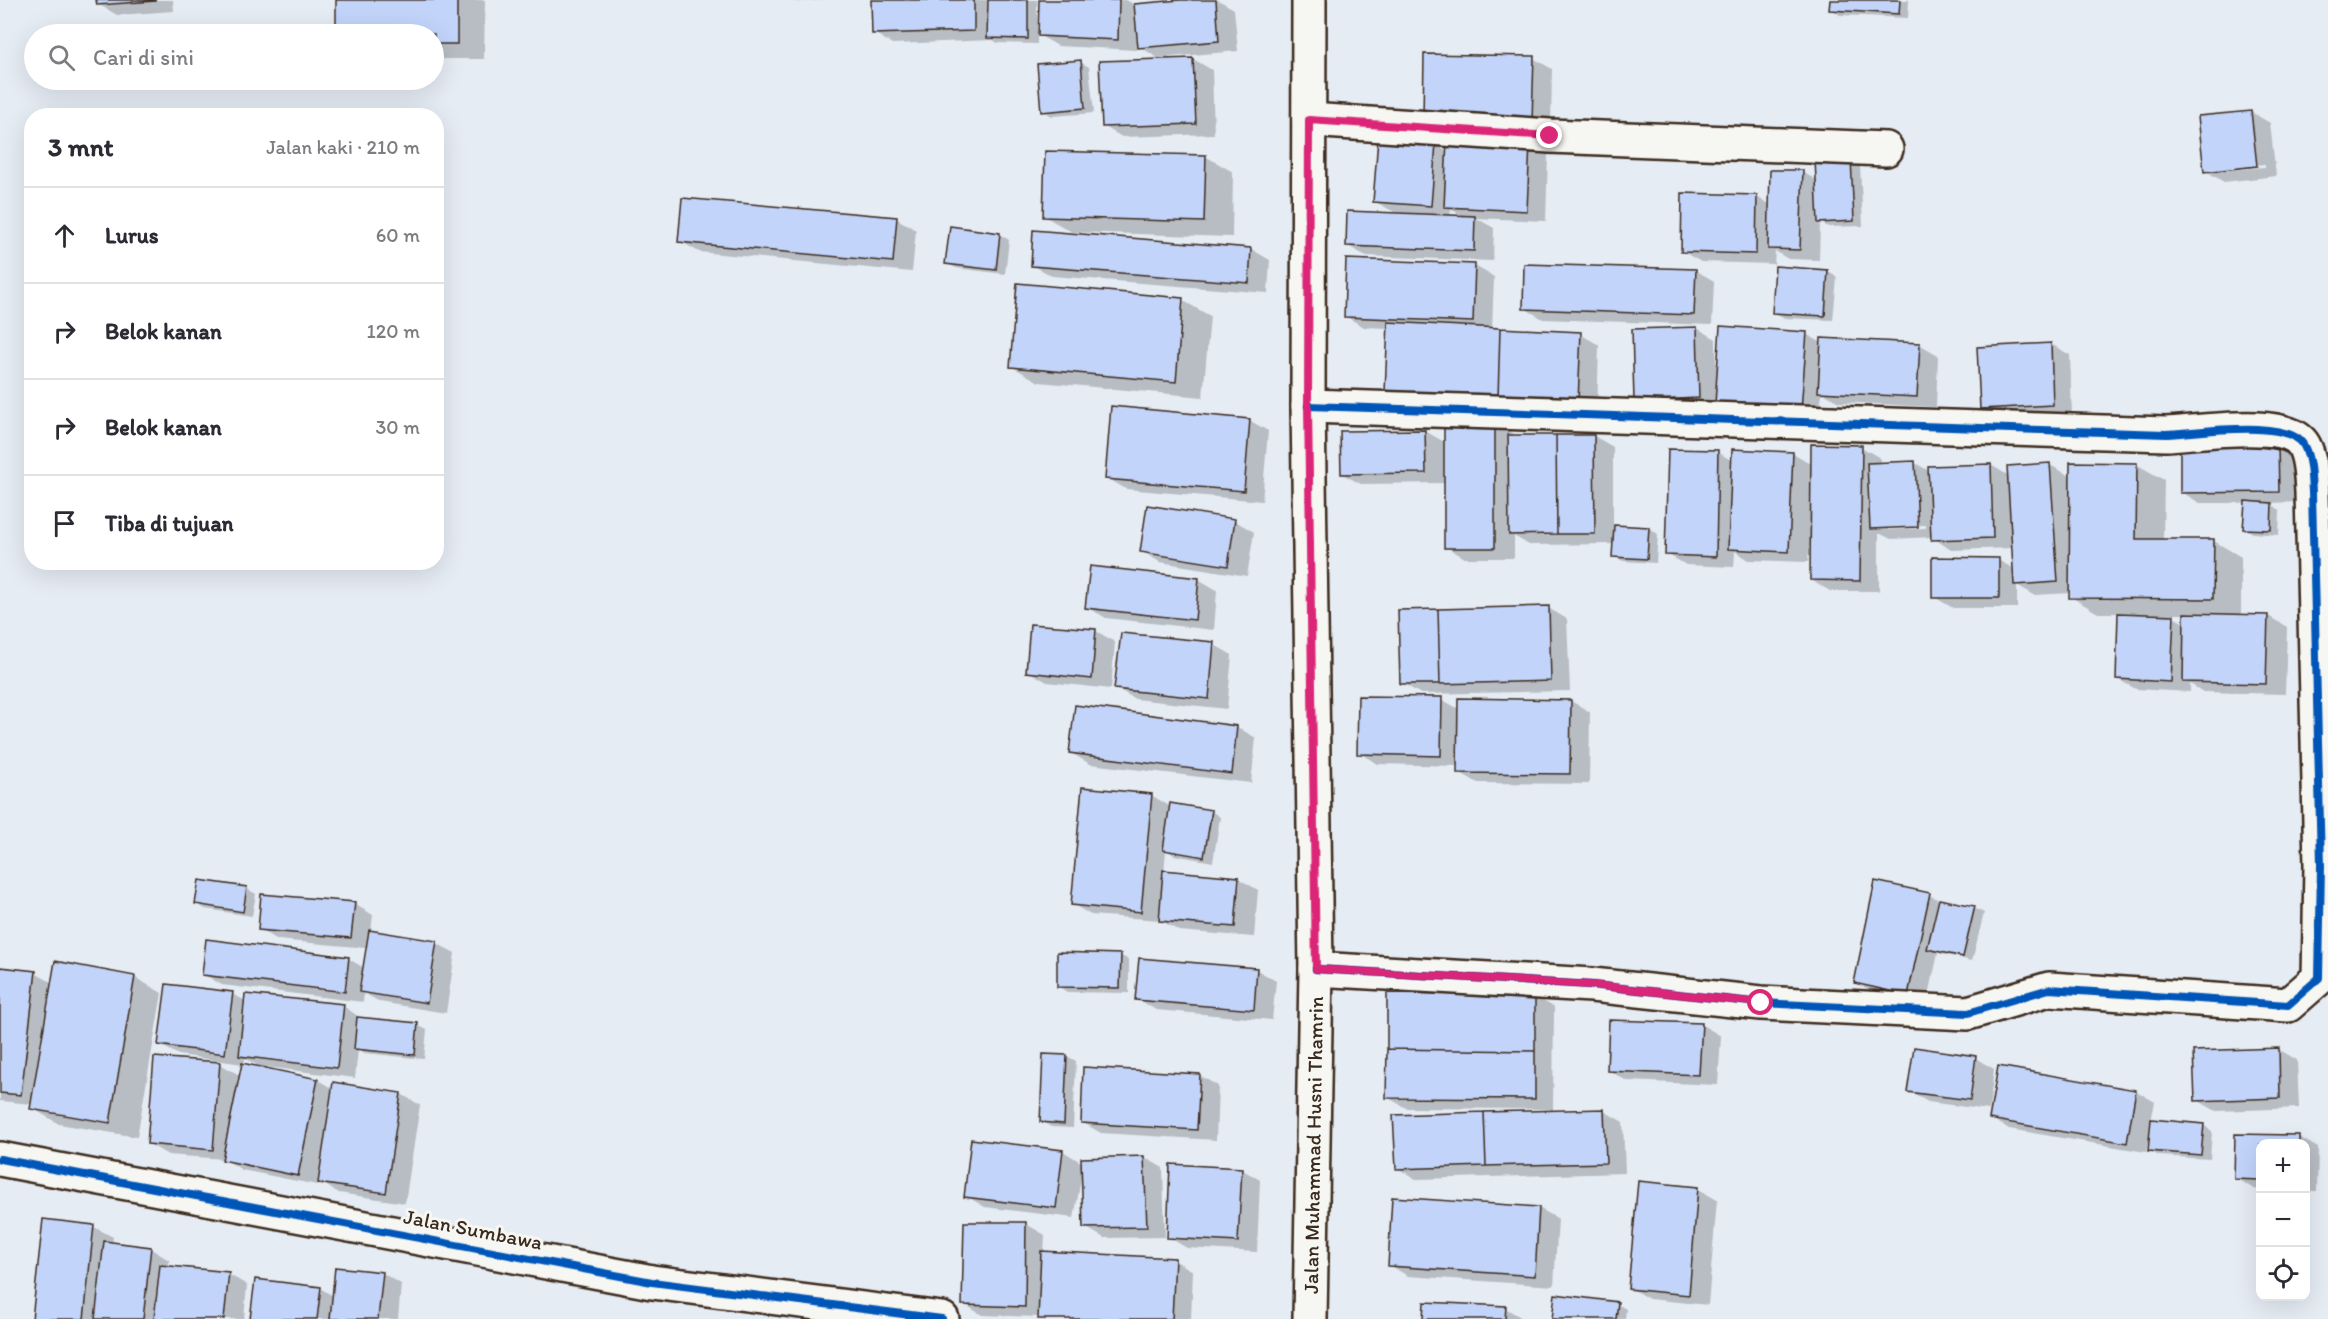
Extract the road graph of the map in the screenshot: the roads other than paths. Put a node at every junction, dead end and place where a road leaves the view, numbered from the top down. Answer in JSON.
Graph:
{"nodes":[{"id":1,"x":1309,"y":0,"type":"edge"},
{"id":2,"x":1309,"y":120,"type":"junction"},
{"id":3,"x":1886,"y":149,"type":"dead end"},
{"id":4,"x":1308,"y":406,"type":"junction"},
{"id":5,"x":1316,"y":969,"type":"junction"},
{"id":6,"x":0,"y":1159,"type":"edge"},
{"id":7,"x":942,"y":1319,"type":"edge"},
{"id":8,"x":1310,"y":1319,"type":"edge"}],
"edges":[{"from":1,"to":2,"type":"street","name":"Jalan Muhammad Husni Thamrin"},
{"from":2,"to":3,"type":"street"},
{"from":2,"to":4,"type":"street","name":"Jalan Muhammad Husni Thamrin"},
{"from":4,"to":5,"type":"street","name":"Jalan Muhammad Husni Thamrin"},
{"from":4,"to":5,"type":"street"},
{"from":5,"to":8,"type":"street","name":"Jalan Muhammad Husni Thamrin"},
{"from":6,"to":7,"type":"street","name":"Jalan Sumbawa"}]}
